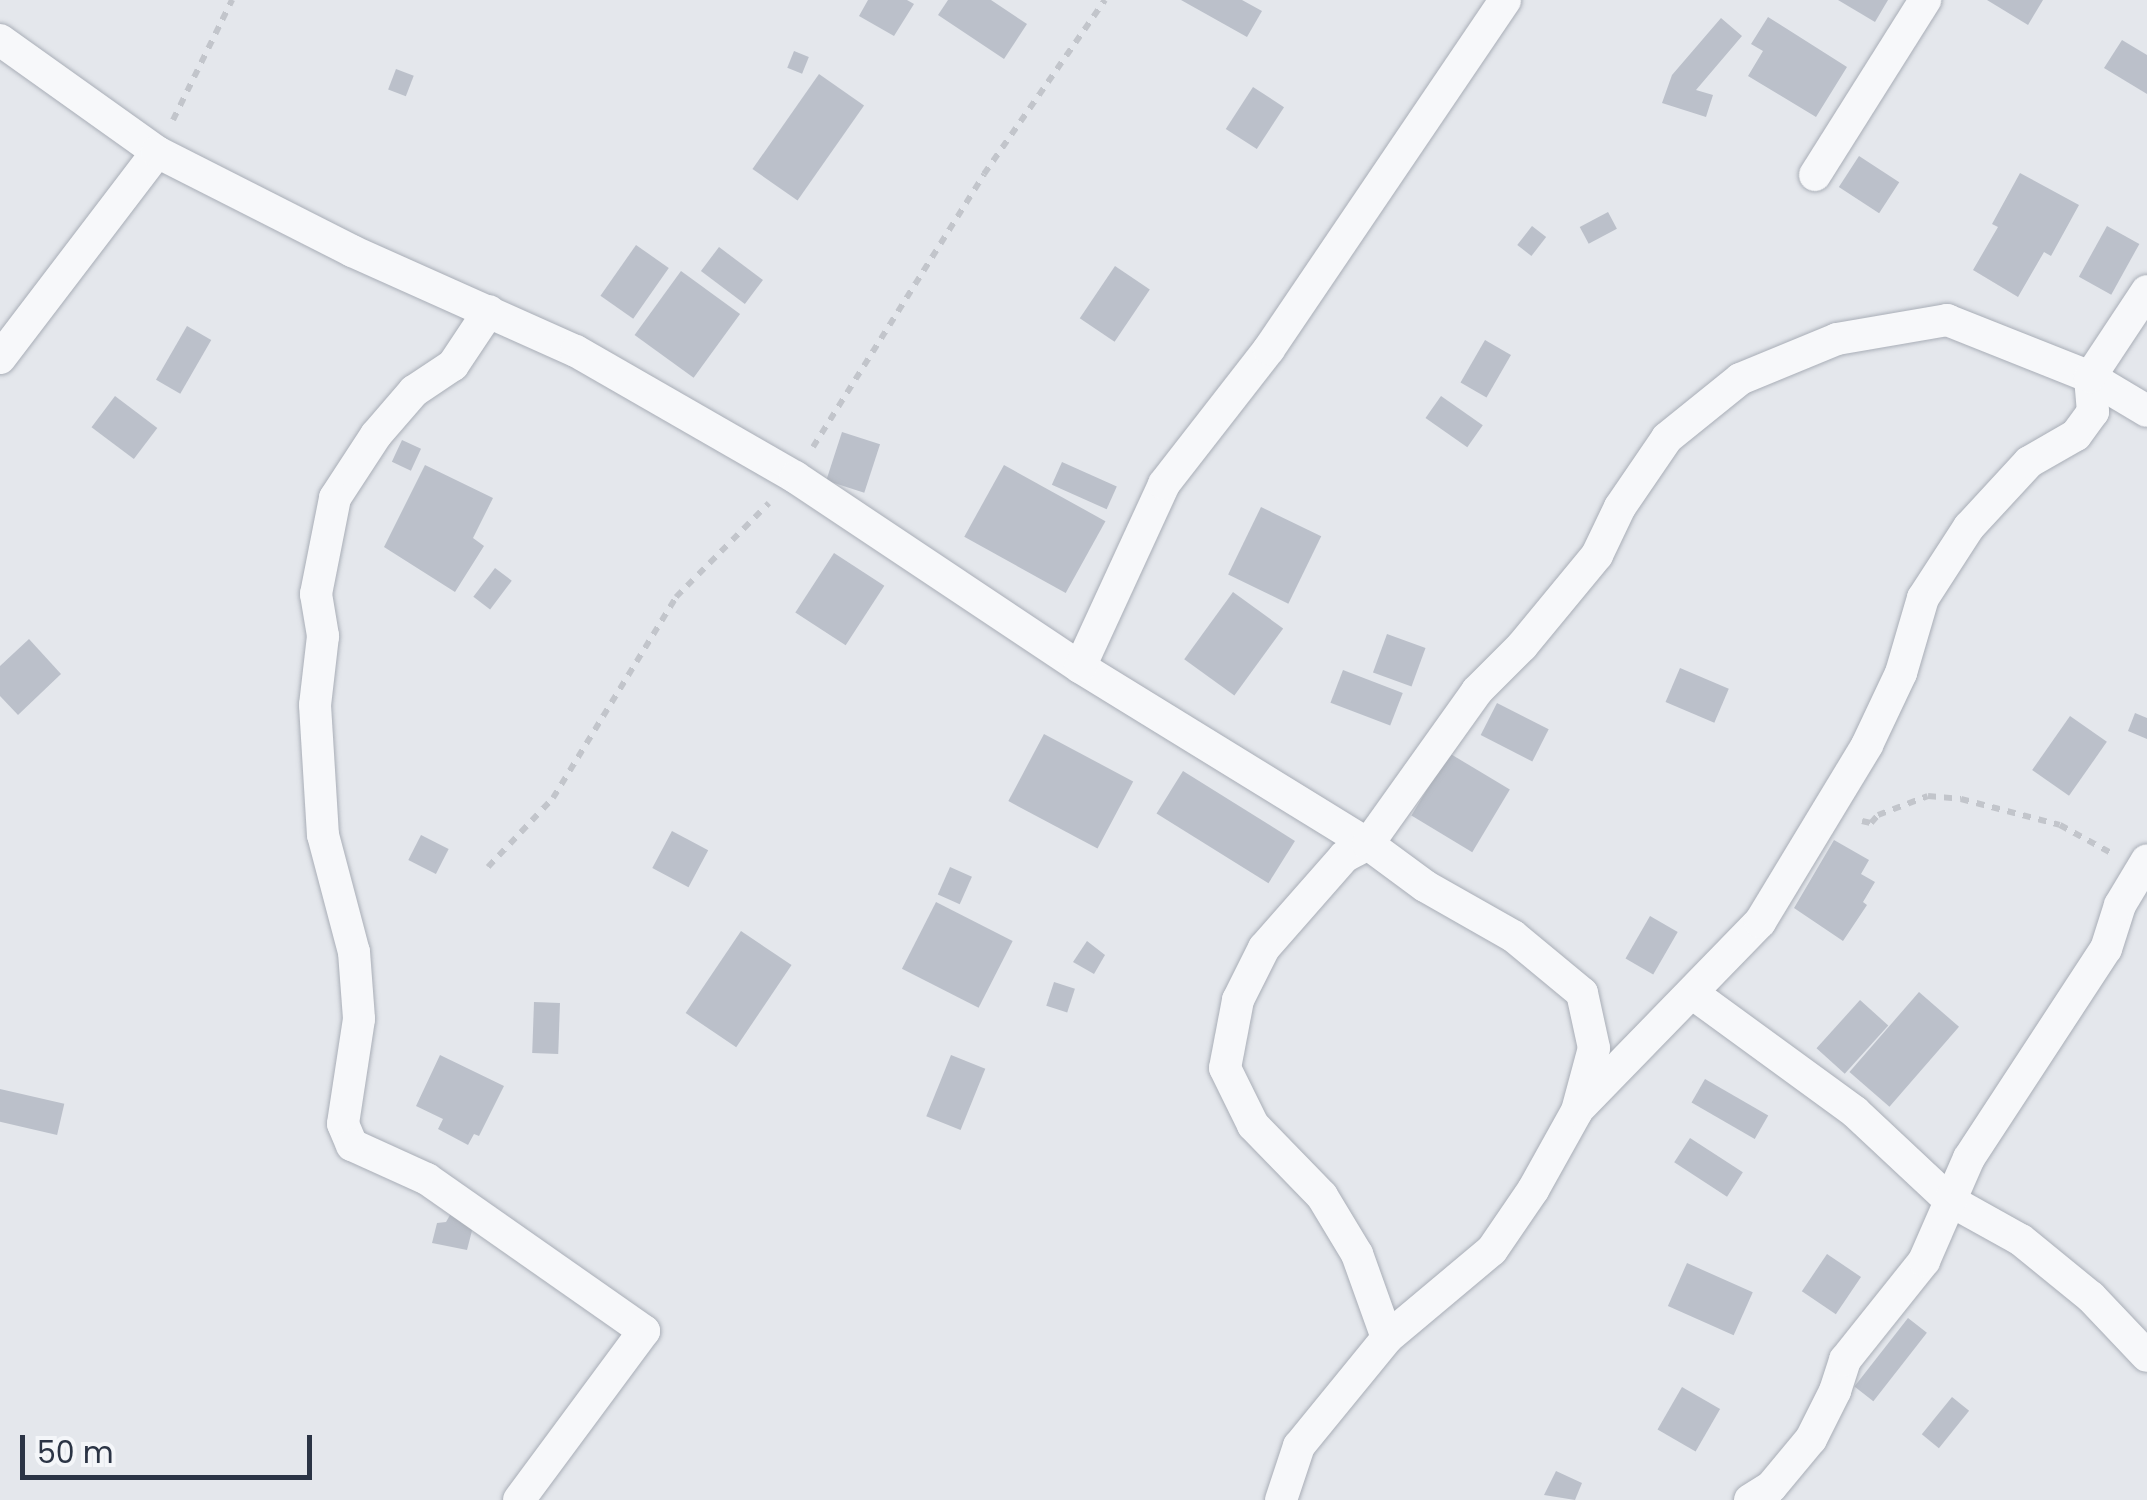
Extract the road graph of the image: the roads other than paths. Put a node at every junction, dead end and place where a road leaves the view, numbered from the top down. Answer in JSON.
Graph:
{"nodes":[{"id":1,"x":1505,"y":0,"type":"edge"},
{"id":2,"x":1925,"y":0,"type":"edge"},
{"id":3,"x":0,"y":40,"type":"edge"},
{"id":4,"x":157,"y":152,"type":"junction"},
{"id":5,"x":1815,"y":176,"type":"dead end"},
{"id":6,"x":2147,"y":290,"type":"edge"},
{"id":7,"x":489,"y":312,"type":"junction"},
{"id":8,"x":0,"y":358,"type":"edge"},
{"id":9,"x":2090,"y":377,"type":"junction"},
{"id":10,"x":2147,"y":411,"type":"edge"},
{"id":11,"x":1080,"y":667,"type":"junction"},
{"id":12,"x":1368,"y":844,"type":"junction"},
{"id":13,"x":2138,"y":855,"type":"edge"},
{"id":14,"x":1692,"y":993,"type":"junction"},
{"id":15,"x":1576,"y":1111,"type":"junction"},
{"id":16,"x":1949,"y":1200,"type":"junction"},
{"id":17,"x":1387,"y":1338,"type":"junction"},
{"id":18,"x":2147,"y":1356,"type":"edge"},
{"id":19,"x":519,"y":1500,"type":"edge"},
{"id":20,"x":1282,"y":1500,"type":"edge"},
{"id":21,"x":1750,"y":1500,"type":"edge"}],
"edges":[{"from":1,"to":11,"type":"street"},
{"from":2,"to":5,"type":"street"},
{"from":3,"to":4,"type":"street"},
{"from":4,"to":7,"type":"street"},
{"from":4,"to":8,"type":"street"},
{"from":6,"to":9,"type":"street"},
{"from":7,"to":11,"type":"street"},
{"from":7,"to":19,"type":"street"},
{"from":9,"to":10,"type":"street"},
{"from":9,"to":12,"type":"street"},
{"from":9,"to":14,"type":"street"},
{"from":11,"to":12,"type":"street"},
{"from":12,"to":15,"type":"street"},
{"from":12,"to":17,"type":"street"},
{"from":13,"to":16,"type":"street"},
{"from":14,"to":15,"type":"street"},
{"from":14,"to":16,"type":"street"},
{"from":15,"to":17,"type":"street"},
{"from":16,"to":18,"type":"street"},
{"from":16,"to":21,"type":"street"},
{"from":17,"to":20,"type":"street"}]}
